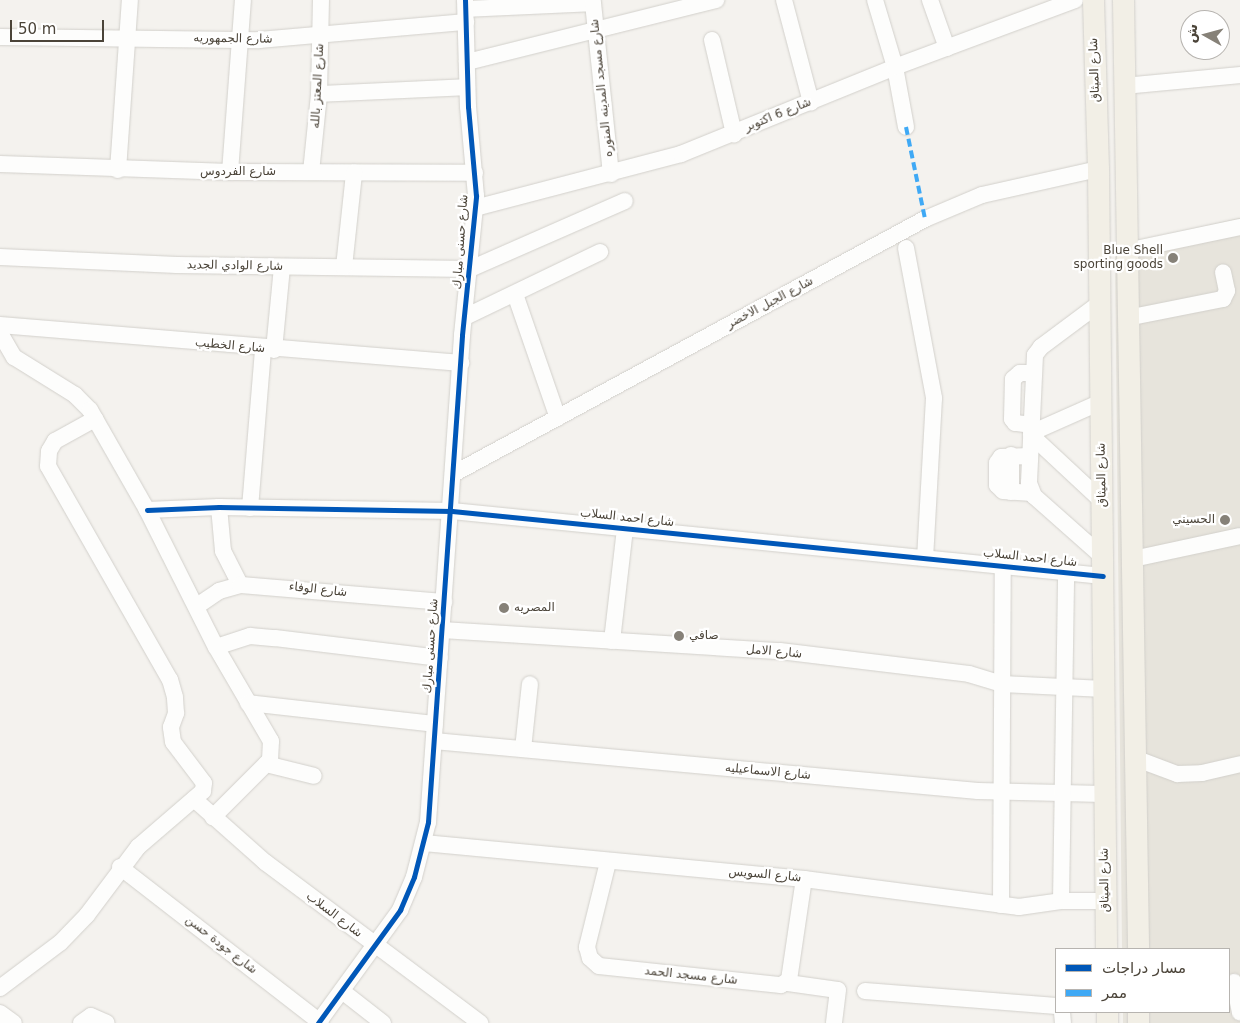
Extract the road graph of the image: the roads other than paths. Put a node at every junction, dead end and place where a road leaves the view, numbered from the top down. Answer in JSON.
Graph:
{"nodes":[{"id":1,"x":130,"y":0,"type":"edge"},
{"id":2,"x":243,"y":0,"type":"edge"},
{"id":3,"x":321,"y":0,"type":"edge"},
{"id":4,"x":716,"y":0,"type":"edge"},
{"id":5,"x":784,"y":0,"type":"edge"},
{"id":6,"x":875,"y":0,"type":"edge"},
{"id":7,"x":930,"y":0,"type":"edge"},
{"id":8,"x":1075,"y":0,"type":"edge"},
{"id":9,"x":1093,"y":0,"type":"edge"},
{"id":10,"x":1123,"y":0,"type":"edge"},
{"id":11,"x":594,"y":3,"type":"joint"},
{"id":12,"x":466,"y":10,"type":"edge"},
{"id":13,"x":596,"y":29,"type":"junction"},
{"id":14,"x":127,"y":36,"type":"junction"},
{"id":15,"x":0,"y":37,"type":"edge"},
{"id":16,"x":320,"y":37,"type":"junction"},
{"id":17,"x":241,"y":40,"type":"junction"},
{"id":18,"x":712,"y":40,"type":"dead end"},
{"id":19,"x":946,"y":48,"type":"junction"},
{"id":20,"x":467,"y":62,"type":"junction"},
{"id":21,"x":894,"y":67,"type":"junction"},
{"id":22,"x":1240,"y":75,"type":"edge"},
{"id":23,"x":1124,"y":86,"type":"junction"},
{"id":24,"x":467,"y":87,"type":"junction"},
{"id":25,"x":319,"y":94,"type":"junction"},
{"id":26,"x":811,"y":102,"type":"junction"},
{"id":27,"x":906,"y":127,"type":"dead end"},
{"id":28,"x":734,"y":134,"type":"junction"},
{"id":29,"x":0,"y":164,"type":"edge"},
{"id":30,"x":1098,"y":169,"type":"junction"},
{"id":31,"x":118,"y":170,"type":"junction"},
{"id":32,"x":230,"y":172,"type":"junction"},
{"id":33,"x":311,"y":172,"type":"junction"},
{"id":34,"x":354,"y":173,"type":"junction"},
{"id":35,"x":475,"y":173,"type":"junction"},
{"id":36,"x":611,"y":174,"type":"junction"},
{"id":37,"x":625,"y":201,"type":"dead end"},
{"id":38,"x":475,"y":208,"type":"junction"},
{"id":39,"x":1240,"y":227,"type":"edge"},
{"id":40,"x":906,"y":248,"type":"dead end"},
{"id":41,"x":1126,"y":250,"type":"junction"},
{"id":42,"x":600,"y":252,"type":"dead end"},
{"id":43,"x":0,"y":257,"type":"edge"},
{"id":44,"x":344,"y":267,"type":"junction"},
{"id":45,"x":282,"y":268,"type":"junction"},
{"id":46,"x":470,"y":269,"type":"junction"},
{"id":47,"x":1223,"y":272,"type":"dead end"},
{"id":48,"x":515,"y":294,"type":"junction"},
{"id":49,"x":1100,"y":303,"type":"junction"},
{"id":50,"x":465,"y":317,"type":"junction"},
{"id":51,"x":1127,"y":318,"type":"junction"},
{"id":52,"x":0,"y":325,"type":"edge"},
{"id":53,"x":0,"y":333,"type":"edge"},
{"id":54,"x":268,"y":349,"type":"junction"},
{"id":55,"x":461,"y":363,"type":"junction"},
{"id":56,"x":1101,"y":402,"type":"junction"},
{"id":57,"x":558,"y":418,"type":"junction"},
{"id":58,"x":95,"y":419,"type":"junction"},
{"id":59,"x":1031,"y":431,"type":"junction"},
{"id":60,"x":1030,"y":456,"type":"junction"},
{"id":61,"x":454,"y":472,"type":"junction"},
{"id":62,"x":1032,"y":493,"type":"junction"},
{"id":63,"x":1102,"y":501,"type":"junction"},
{"id":64,"x":219,"y":507,"type":"junction"},
{"id":65,"x":250,"y":508,"type":"junction"},
{"id":66,"x":147,"y":510,"type":"junction"},
{"id":67,"x":452,"y":511,"type":"junction"},
{"id":68,"x":625,"y":528,"type":"junction"},
{"id":69,"x":1240,"y":536,"type":"edge"},
{"id":70,"x":925,"y":558,"type":"junction"},
{"id":71,"x":1133,"y":560,"type":"junction"},
{"id":72,"x":1003,"y":564,"type":"junction"},
{"id":73,"x":1103,"y":567,"type":"junction"},
{"id":74,"x":1066,"y":571,"type":"junction"},
{"id":75,"x":240,"y":585,"type":"junction"},
{"id":76,"x":444,"y":602,"type":"junction"},
{"id":77,"x":197,"y":606,"type":"junction"},
{"id":78,"x":442,"y":630,"type":"junction"},
{"id":79,"x":612,"y":641,"type":"junction"},
{"id":80,"x":216,"y":646,"type":"junction"},
{"id":81,"x":440,"y":658,"type":"junction"},
{"id":82,"x":530,"y":684,"type":"dead end"},
{"id":83,"x":1002,"y":684,"type":"junction"},
{"id":84,"x":1064,"y":687,"type":"junction"},
{"id":85,"x":1104,"y":689,"type":"junction"},
{"id":86,"x":248,"y":703,"type":"junction"},
{"id":87,"x":435,"y":724,"type":"junction"},
{"id":88,"x":434,"y":740,"type":"junction"},
{"id":89,"x":523,"y":749,"type":"junction"},
{"id":90,"x":1137,"y":757,"type":"junction"},
{"id":91,"x":1103,"y":761,"type":"junction"},
{"id":92,"x":266,"y":764,"type":"junction"},
{"id":93,"x":1240,"y":764,"type":"edge"},
{"id":94,"x":314,"y":776,"type":"dead end"},
{"id":95,"x":1002,"y":793,"type":"junction"},
{"id":96,"x":1063,"y":794,"type":"junction"},
{"id":97,"x":1103,"y":794,"type":"junction"},
{"id":98,"x":194,"y":799,"type":"junction"},
{"id":99,"x":1138,"y":814,"type":"junction"},
{"id":100,"x":213,"y":817,"type":"junction"},
{"id":101,"x":1104,"y":818,"type":"junction"},
{"id":102,"x":424,"y":843,"type":"junction"},
{"id":103,"x":608,"y":862,"type":"junction"},
{"id":104,"x":120,"y":867,"type":"junction"},
{"id":105,"x":804,"y":879,"type":"junction"},
{"id":106,"x":1061,"y":901,"type":"junction"},
{"id":107,"x":1105,"y":901,"type":"junction"},
{"id":108,"x":1001,"y":905,"type":"junction"},
{"id":109,"x":375,"y":947,"type":"junction"},
{"id":110,"x":1106,"y":948,"type":"edge"},
{"id":111,"x":1138,"y":948,"type":"edge"},
{"id":112,"x":1234,"y":982,"type":"edge"},
{"id":113,"x":788,"y":983,"type":"junction"},
{"id":114,"x":0,"y":988,"type":"edge"},
{"id":115,"x":342,"y":991,"type":"junction"},
{"id":116,"x":865,"y":991,"type":"dead end"},
{"id":117,"x":1055,"y":1006,"type":"edge"},
{"id":118,"x":1240,"y":1012,"type":"edge"},
{"id":119,"x":0,"y":1014,"type":"edge"},
{"id":120,"x":83,"y":1021,"type":"edge"},
{"id":121,"x":472,"y":1021,"type":"edge"},
{"id":122,"x":319,"y":1022,"type":"edge"},
{"id":123,"x":14,"y":1023,"type":"edge"},
{"id":124,"x":107,"y":1023,"type":"edge"},
{"id":125,"x":383,"y":1023,"type":"edge"},
{"id":126,"x":834,"y":1023,"type":"edge"}],
"edges":[{"from":1,"to":14,"type":"street"},
{"from":2,"to":17,"type":"street"},
{"from":3,"to":16,"type":"street","name":"شارع المعتز بالله"},
{"from":4,"to":13,"type":"street"},
{"from":5,"to":26,"type":"street"},
{"from":6,"to":21,"type":"street"},
{"from":7,"to":19,"type":"street"},
{"from":8,"to":19,"type":"street","name":"شارع 6 اكتوبر"},
{"from":9,"to":30,"type":"main road","name":"شارع الميثاق"},
{"from":10,"to":23,"type":"main road"},
{"from":11,"to":12,"type":"street","name":"شارع الجمهوريه"},
{"from":11,"to":13,"type":"street","name":"شارع مسجد المدينه المنوره"},
{"from":12,"to":16,"type":"street","name":"شارع الجمهوريه"},
{"from":12,"to":20,"type":"street","name":"شارع حسنى مبارك"},
{"from":13,"to":20,"type":"street"},
{"from":13,"to":36,"type":"street","name":"شارع مسجد المدينه المنوره"},
{"from":14,"to":15,"type":"street","name":"شارع الجمهوريه"},
{"from":14,"to":17,"type":"street","name":"شارع الجمهوريه"},
{"from":14,"to":31,"type":"street"},
{"from":16,"to":17,"type":"street","name":"شارع الجمهوريه"},
{"from":16,"to":25,"type":"street","name":"شارع المعتز بالله"},
{"from":17,"to":32,"type":"street"},
{"from":18,"to":28,"type":"street"},
{"from":19,"to":21,"type":"street","name":"شارع 6 اكتوبر"},
{"from":20,"to":24,"type":"street","name":"شارع حسنى مبارك"},
{"from":21,"to":26,"type":"street","name":"شارع 6 اكتوبر"},
{"from":21,"to":27,"type":"street"},
{"from":22,"to":23,"type":"street"},
{"from":23,"to":41,"type":"main road"},
{"from":24,"to":25,"type":"street"},
{"from":24,"to":35,"type":"street","name":"شارع حسنى مبارك"},
{"from":25,"to":33,"type":"street","name":"شارع المعتز بالله"},
{"from":26,"to":28,"type":"street","name":"شارع 6 اكتوبر"},
{"from":28,"to":36,"type":"street","name":"شارع 6 اكتوبر"},
{"from":29,"to":31,"type":"street","name":"شارع الفردوس"},
{"from":30,"to":49,"type":"main road","name":"شارع الميثاق"},
{"from":30,"to":57,"type":"street","name":"شارع الجبل الاخضر"},
{"from":31,"to":32,"type":"street","name":"شارع الفردوس"},
{"from":32,"to":33,"type":"street","name":"شارع الفردوس"},
{"from":33,"to":34,"type":"street","name":"شارع الفردوس"},
{"from":34,"to":35,"type":"street","name":"شارع الفردوس"},
{"from":34,"to":44,"type":"street"},
{"from":35,"to":38,"type":"street","name":"شارع حسنى مبارك"},
{"from":36,"to":38,"type":"street","name":"شارع 6 اكتوبر"},
{"from":37,"to":46,"type":"street"},
{"from":38,"to":46,"type":"street","name":"شارع حسنى مبارك"},
{"from":39,"to":41,"type":"street"},
{"from":40,"to":70,"type":"street"},
{"from":41,"to":51,"type":"main road"},
{"from":42,"to":48,"type":"street"},
{"from":43,"to":45,"type":"street","name":"شارع الوادي الجديد"},
{"from":44,"to":45,"type":"street","name":"شارع الوادي الجديد"},
{"from":44,"to":46,"type":"street","name":"شارع الوادي الجديد"},
{"from":45,"to":54,"type":"street"},
{"from":46,"to":50,"type":"street","name":"شارع حسنى مبارك"},
{"from":47,"to":51,"type":"street"},
{"from":48,"to":50,"type":"street"},
{"from":48,"to":57,"type":"street"},
{"from":49,"to":56,"type":"main road","name":"شارع الميثاق"},
{"from":49,"to":59,"type":"street"},
{"from":50,"to":55,"type":"street","name":"شارع حسنى مبارك"},
{"from":51,"to":71,"type":"main road"},
{"from":52,"to":54,"type":"street","name":"شارع الخطيب"},
{"from":53,"to":58,"type":"street"},
{"from":54,"to":55,"type":"street","name":"شارع الخطيب"},
{"from":54,"to":65,"type":"street"},
{"from":55,"to":61,"type":"street","name":"شارع حسنى مبارك"},
{"from":56,"to":59,"type":"street"},
{"from":56,"to":63,"type":"main road","name":"شارع الميثاق"},
{"from":57,"to":61,"type":"street","name":"شارع الجبل الاخضر"},
{"from":58,"to":66,"type":"street"},
{"from":58,"to":98,"type":"street"},
{"from":59,"to":60,"type":"street"},
{"from":59,"to":63,"type":"street"},
{"from":60,"to":62,"type":"street"},
{"from":60,"to":62,"type":"street"},
{"from":61,"to":67,"type":"street","name":"شارع حسنى مبارك"},
{"from":62,"to":73,"type":"street"},
{"from":63,"to":73,"type":"main road","name":"شارع الميثاق"},
{"from":64,"to":65,"type":"street","name":"شارع احمد السلاب"},
{"from":64,"to":66,"type":"street","name":"شارع احمد السلاب"},
{"from":64,"to":75,"type":"street"},
{"from":65,"to":67,"type":"street","name":"شارع احمد السلاب"},
{"from":66,"to":77,"type":"street"},
{"from":67,"to":68,"type":"street","name":"شارع احمد السلاب"},
{"from":67,"to":76,"type":"street","name":"شارع حسنى مبارك"},
{"from":68,"to":70,"type":"street","name":"شارع احمد السلاب"},
{"from":68,"to":79,"type":"street"},
{"from":69,"to":71,"type":"street"},
{"from":70,"to":72,"type":"street","name":"شارع احمد السلاب"},
{"from":71,"to":90,"type":"main road"},
{"from":72,"to":74,"type":"street","name":"شارع احمد السلاب"},
{"from":72,"to":83,"type":"street"},
{"from":73,"to":74,"type":"street","name":"شارع احمد السلاب"},
{"from":73,"to":85,"type":"main road","name":"شارع الميثاق"},
{"from":74,"to":84,"type":"street"},
{"from":75,"to":76,"type":"street","name":"شارع الوفاء"},
{"from":75,"to":77,"type":"street","name":"شارع الوفاء"},
{"from":76,"to":78,"type":"street","name":"شارع حسنى مبارك"},
{"from":77,"to":80,"type":"street"},
{"from":78,"to":79,"type":"street","name":"شارع الامل"},
{"from":78,"to":81,"type":"street","name":"شارع حسنى مبارك"},
{"from":79,"to":83,"type":"street","name":"شارع الامل"},
{"from":80,"to":81,"type":"street"},
{"from":80,"to":86,"type":"street"},
{"from":81,"to":87,"type":"street","name":"شارع حسنى مبارك"},
{"from":82,"to":89,"type":"street"},
{"from":83,"to":84,"type":"street","name":"شارع الامل"},
{"from":83,"to":95,"type":"street"},
{"from":84,"to":85,"type":"street","name":"شارع الامل"},
{"from":84,"to":96,"type":"street"},
{"from":85,"to":91,"type":"main road","name":"شارع الميثاق"},
{"from":86,"to":87,"type":"street"},
{"from":86,"to":92,"type":"street"},
{"from":87,"to":88,"type":"street","name":"شارع حسنى مبارك"},
{"from":88,"to":89,"type":"street","name":"شارع الاسماعيليه"},
{"from":88,"to":102,"type":"street","name":"شارع حسنى مبارك"},
{"from":89,"to":95,"type":"street","name":"شارع الاسماعيليه"},
{"from":90,"to":91,"type":"main road"},
{"from":90,"to":93,"type":"street"},
{"from":90,"to":99,"type":"main road"},
{"from":91,"to":97,"type":"main road","name":"شارع الميثاق"},
{"from":92,"to":94,"type":"street"},
{"from":92,"to":100,"type":"street"},
{"from":95,"to":96,"type":"street","name":"شارع الاسماعيليه"},
{"from":95,"to":108,"type":"street"},
{"from":96,"to":97,"type":"street","name":"شارع الاسماعيليه"},
{"from":96,"to":106,"type":"street"},
{"from":97,"to":101,"type":"main road","name":"شارع الميثاق"},
{"from":98,"to":100,"type":"street","name":"شارع السلاب"},
{"from":98,"to":104,"type":"street"},
{"from":99,"to":101,"type":"main road"},
{"from":99,"to":111,"type":"main road"},
{"from":100,"to":109,"type":"street","name":"شارع السلاب"},
{"from":101,"to":107,"type":"main road","name":"شارع الميثاق"},
{"from":102,"to":103,"type":"street","name":"شارع السويس"},
{"from":102,"to":109,"type":"street","name":"شارع حسنى مبارك"},
{"from":103,"to":105,"type":"street","name":"شارع السويس"},
{"from":103,"to":113,"type":"street","name":"شارع مسجد الحمد"},
{"from":104,"to":114,"type":"street"},
{"from":104,"to":122,"type":"street","name":"شارع جودة حسن"},
{"from":105,"to":108,"type":"street","name":"شارع السويس"},
{"from":105,"to":113,"type":"street"},
{"from":106,"to":107,"type":"street","name":"شارع السويس"},
{"from":106,"to":108,"type":"street","name":"شارع السويس"},
{"from":107,"to":110,"type":"main road","name":"شارع الميثاق"},
{"from":109,"to":115,"type":"street","name":"شارع حسنى مبارك"},
{"from":109,"to":121,"type":"street","name":"شارع السلاب"},
{"from":112,"to":118,"type":"street"},
{"from":113,"to":126,"type":"street"},
{"from":115,"to":122,"type":"street","name":"شارع حسنى مبارك"},
{"from":115,"to":125,"type":"street"},
{"from":116,"to":117,"type":"street"},
{"from":119,"to":123,"type":"street"},
{"from":120,"to":124,"type":"street"}]}
